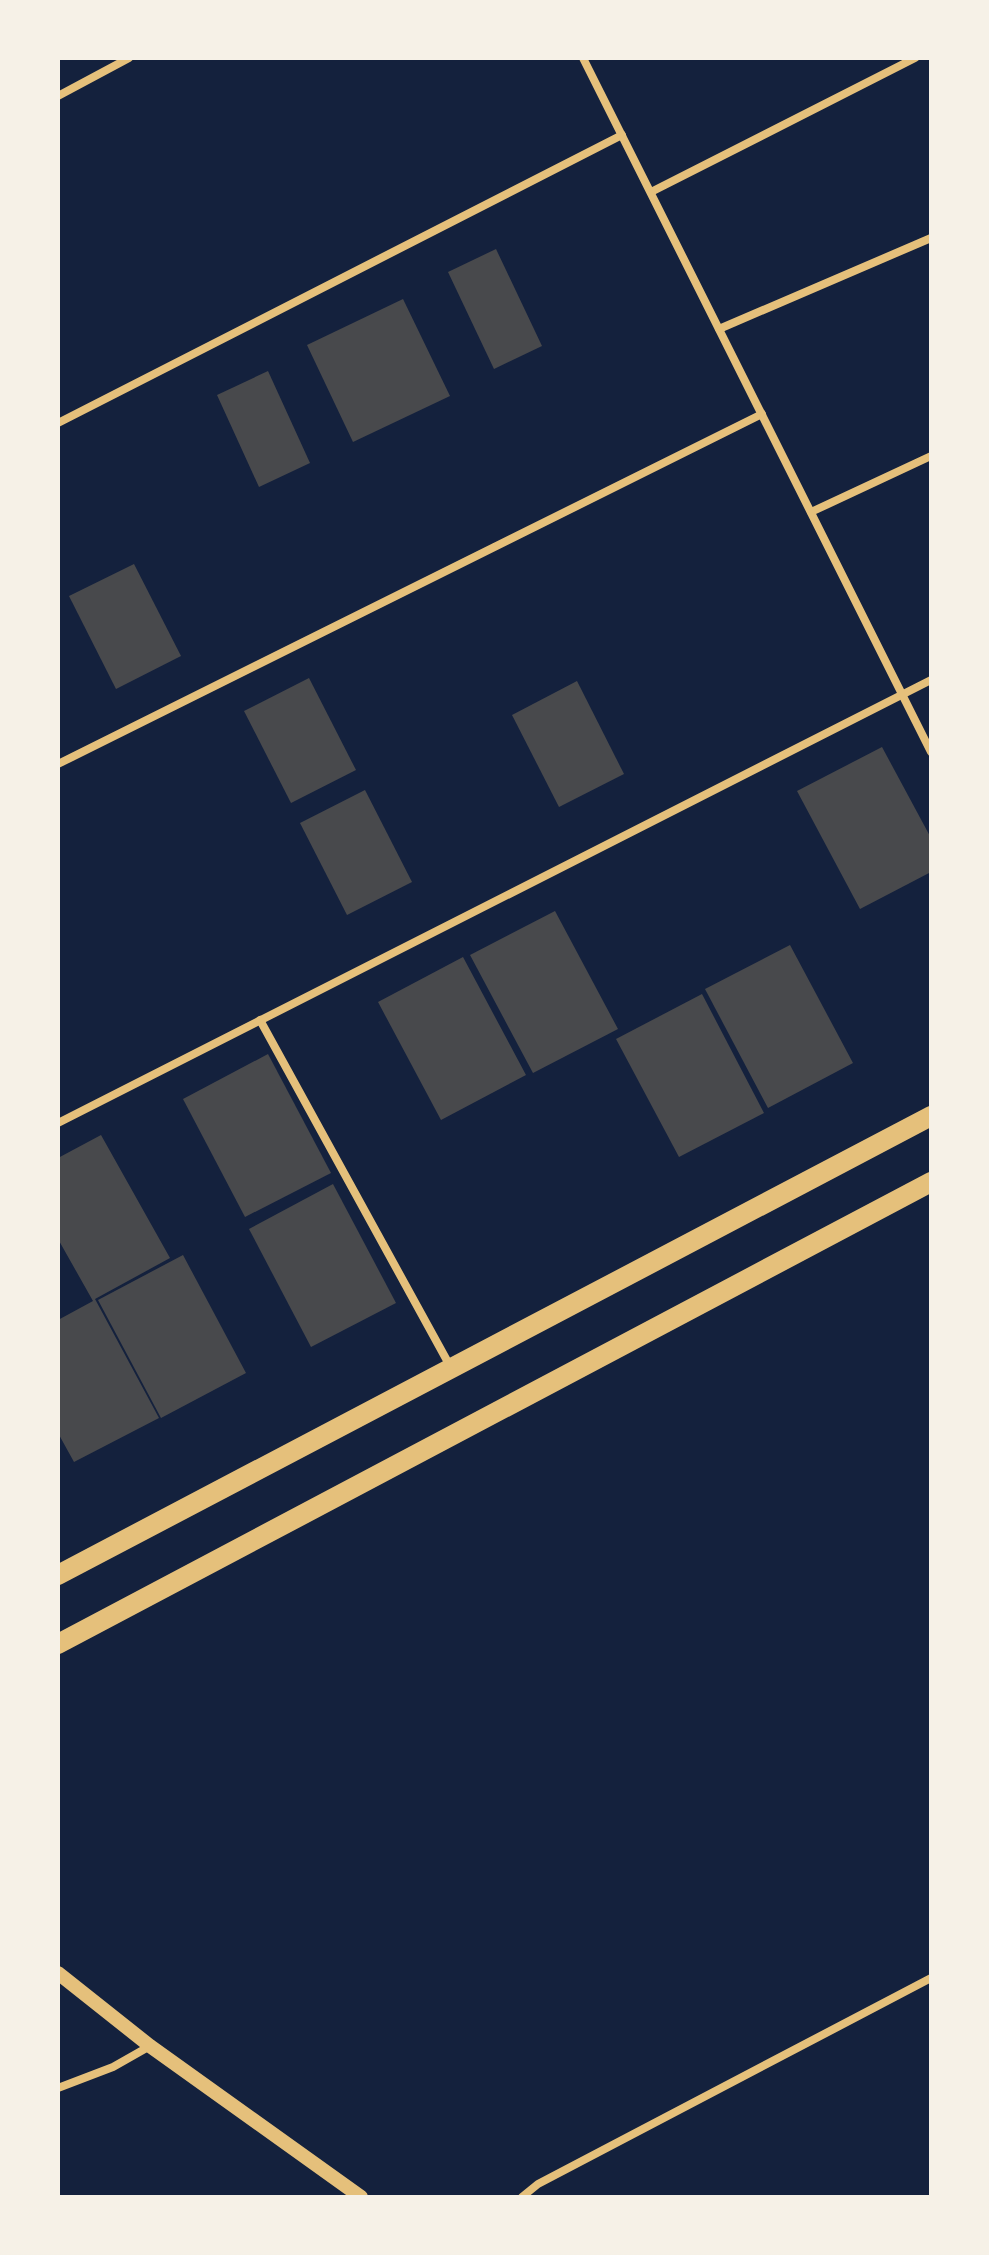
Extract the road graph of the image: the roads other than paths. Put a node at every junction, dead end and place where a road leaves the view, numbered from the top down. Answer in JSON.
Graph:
{"nodes":[{"id":1,"x":129,"y":58,"type":"edge"},
{"id":2,"x":583,"y":58,"type":"edge"},
{"id":3,"x":915,"y":58,"type":"edge"},
{"id":4,"x":58,"y":96,"type":"edge"},
{"id":5,"x":622,"y":135,"type":"junction"},
{"id":6,"x":651,"y":192,"type":"junction"},
{"id":7,"x":931,"y":238,"type":"edge"},
{"id":8,"x":719,"y":329,"type":"junction"},
{"id":9,"x":762,"y":414,"type":"junction"},
{"id":10,"x":58,"y":423,"type":"edge"},
{"id":11,"x":931,"y":456,"type":"edge"},
{"id":12,"x":811,"y":512,"type":"junction"},
{"id":13,"x":931,"y":680,"type":"edge"},
{"id":14,"x":902,"y":693,"type":"junction"},
{"id":15,"x":931,"y":752,"type":"edge"},
{"id":16,"x":58,"y":764,"type":"edge"},
{"id":17,"x":260,"y":1020,"type":"junction"},
{"id":18,"x":931,"y":1116,"type":"edge"},
{"id":19,"x":58,"y":1123,"type":"edge"},
{"id":20,"x":931,"y":1182,"type":"edge"},
{"id":21,"x":451,"y":1368,"type":"junction"},
{"id":22,"x":58,"y":1575,"type":"edge"},
{"id":23,"x":58,"y":1644,"type":"edge"},
{"id":24,"x":58,"y":1973,"type":"edge"},
{"id":25,"x":931,"y":1978,"type":"edge"},
{"id":26,"x":150,"y":2046,"type":"junction"},
{"id":27,"x":58,"y":2088,"type":"edge"},
{"id":28,"x":361,"y":2197,"type":"edge"},
{"id":29,"x":522,"y":2197,"type":"edge"}],
"edges":[{"from":1,"to":4,"type":"street"},
{"from":2,"to":5,"type":"street"},
{"from":3,"to":6,"type":"street"},
{"from":5,"to":6,"type":"street"},
{"from":5,"to":10,"type":"street"},
{"from":6,"to":8,"type":"street"},
{"from":7,"to":8,"type":"street"},
{"from":8,"to":9,"type":"street"},
{"from":9,"to":12,"type":"street"},
{"from":9,"to":16,"type":"street"},
{"from":11,"to":12,"type":"street"},
{"from":12,"to":14,"type":"street"},
{"from":13,"to":14,"type":"street"},
{"from":14,"to":15,"type":"street"},
{"from":14,"to":17,"type":"street"},
{"from":17,"to":19,"type":"street"},
{"from":17,"to":21,"type":"street"},
{"from":18,"to":21,"type":"main road"},
{"from":20,"to":23,"type":"main road"},
{"from":21,"to":22,"type":"main road"},
{"from":24,"to":26,"type":"street"},
{"from":25,"to":29,"type":"street"},
{"from":26,"to":27,"type":"street"},
{"from":26,"to":28,"type":"street"}]}
